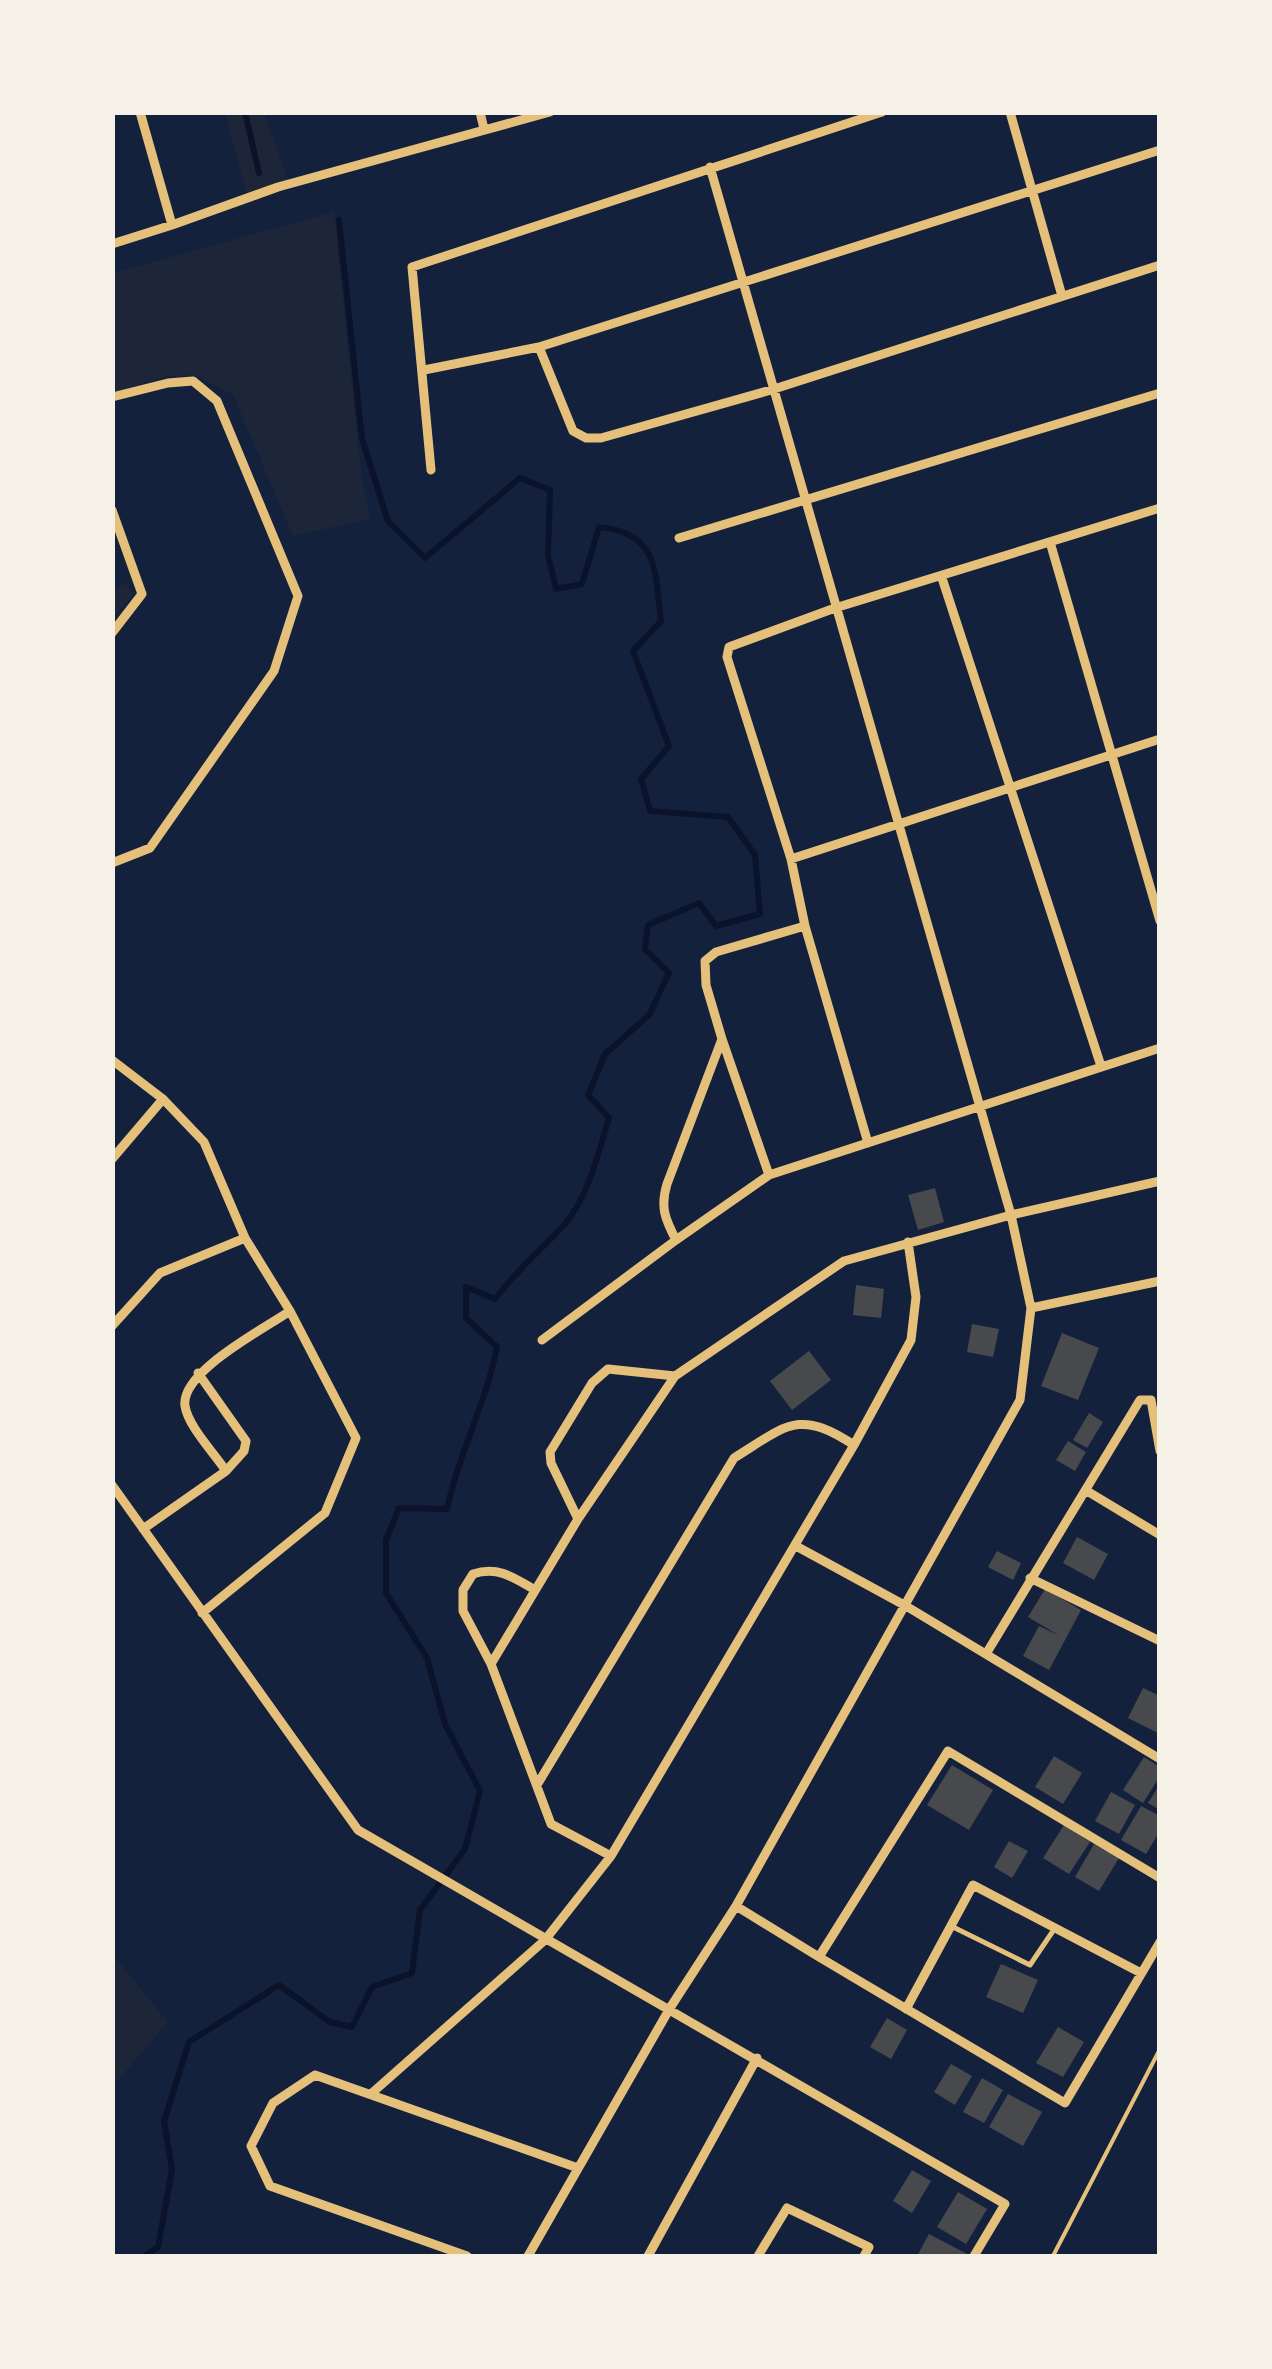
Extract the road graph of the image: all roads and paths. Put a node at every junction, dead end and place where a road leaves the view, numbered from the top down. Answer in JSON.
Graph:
{"nodes":[{"id":1,"x":140,"y":112,"type":"edge"},
{"id":2,"x":480,"y":112,"type":"edge"},
{"id":3,"x":550,"y":112,"type":"edge"},
{"id":4,"x":882,"y":112,"type":"edge"},
{"id":5,"x":1010,"y":112,"type":"edge"},
{"id":6,"x":484,"y":129,"type":"junction"},
{"id":7,"x":1160,"y":150,"type":"edge"},
{"id":8,"x":710,"y":167,"type":"junction"},
{"id":9,"x":1032,"y":186,"type":"junction"},
{"id":10,"x":172,"y":225,"type":"junction"},
{"id":11,"x":112,"y":244,"type":"edge"},
{"id":12,"x":1160,"y":265,"type":"edge"},
{"id":13,"x":742,"y":281,"type":"junction"},
{"id":14,"x":1062,"y":296,"type":"junction"},
{"id":15,"x":539,"y":346,"type":"junction"},
{"id":16,"x":424,"y":370,"type":"junction"},
{"id":17,"x":772,"y":390,"type":"junction"},
{"id":18,"x":1160,"y":393,"type":"edge"},
{"id":19,"x":112,"y":398,"type":"edge"},
{"id":20,"x":431,"y":470,"type":"dead end"},
{"id":21,"x":805,"y":502,"type":"junction"},
{"id":22,"x":1160,"y":508,"type":"edge"},
{"id":23,"x":112,"y":510,"type":"edge"},
{"id":24,"x":679,"y":538,"type":"dead end"},
{"id":25,"x":1050,"y":542,"type":"junction"},
{"id":26,"x":942,"y":578,"type":"junction"},
{"id":27,"x":835,"y":608,"type":"junction"},
{"id":28,"x":112,"y":634,"type":"edge"},
{"id":29,"x":1160,"y":739,"type":"edge"},
{"id":30,"x":1110,"y":755,"type":"junction"},
{"id":31,"x":1009,"y":790,"type":"junction"},
{"id":32,"x":900,"y":824,"type":"junction"},
{"id":33,"x":791,"y":859,"type":"junction"},
{"id":34,"x":112,"y":864,"type":"edge"},
{"id":35,"x":1160,"y":922,"type":"edge"},
{"id":36,"x":805,"y":926,"type":"junction"},
{"id":37,"x":722,"y":1039,"type":"junction"},
{"id":38,"x":1160,"y":1048,"type":"edge"},
{"id":39,"x":112,"y":1060,"type":"edge"},
{"id":40,"x":1101,"y":1066,"type":"junction"},
{"id":41,"x":163,"y":1100,"type":"junction"},
{"id":42,"x":982,"y":1107,"type":"junction"},
{"id":43,"x":868,"y":1143,"type":"junction"},
{"id":44,"x":112,"y":1159,"type":"edge"},
{"id":45,"x":768,"y":1175,"type":"junction"},
{"id":46,"x":1160,"y":1180,"type":"edge"},
{"id":47,"x":1011,"y":1214,"type":"junction"},
{"id":48,"x":245,"y":1238,"type":"junction"},
{"id":49,"x":676,"y":1240,"type":"junction"},
{"id":50,"x":908,"y":1242,"type":"junction"},
{"id":51,"x":1160,"y":1281,"type":"edge"},
{"id":52,"x":1031,"y":1308,"type":"junction"},
{"id":53,"x":290,"y":1311,"type":"junction"},
{"id":54,"x":112,"y":1326,"type":"edge"},
{"id":55,"x":542,"y":1340,"type":"dead end"},
{"id":56,"x":198,"y":1373,"type":"junction"},
{"id":57,"x":675,"y":1376,"type":"junction"},
{"id":58,"x":854,"y":1445,"type":"junction"},
{"id":59,"x":1160,"y":1452,"type":"edge"},
{"id":60,"x":226,"y":1471,"type":"junction"},
{"id":61,"x":112,"y":1485,"type":"edge"},
{"id":62,"x":1087,"y":1491,"type":"junction"},
{"id":63,"x":578,"y":1519,"type":"junction"},
{"id":64,"x":143,"y":1529,"type":"junction"},
{"id":65,"x":1160,"y":1535,"type":"edge"},
{"id":66,"x":796,"y":1546,"type":"junction"},
{"id":67,"x":1030,"y":1578,"type":"junction"},
{"id":68,"x":535,"y":1590,"type":"junction"},
{"id":69,"x":906,"y":1606,"type":"junction"},
{"id":70,"x":202,"y":1613,"type":"junction"},
{"id":71,"x":1160,"y":1642,"type":"edge"},
{"id":72,"x":986,"y":1654,"type":"junction"},
{"id":73,"x":491,"y":1664,"type":"junction"},
{"id":74,"x":1160,"y":1759,"type":"edge"},
{"id":75,"x":536,"y":1785,"type":"junction"},
{"id":76,"x":611,"y":1856,"type":"junction"},
{"id":77,"x":1160,"y":1878,"type":"edge"},
{"id":78,"x":736,"y":1906,"type":"junction"},
{"id":79,"x":953,"y":1927,"type":"junction"},
{"id":80,"x":1055,"y":1928,"type":"junction"},
{"id":81,"x":545,"y":1940,"type":"junction"},
{"id":82,"x":1160,"y":1942,"type":"edge"},
{"id":83,"x":820,"y":1957,"type":"junction"},
{"id":84,"x":1140,"y":1974,"type":"junction"},
{"id":85,"x":670,"y":2008,"type":"junction"},
{"id":86,"x":906,"y":2009,"type":"junction"},
{"id":87,"x":1160,"y":2049,"type":"edge"},
{"id":88,"x":757,"y":2058,"type":"junction"},
{"id":89,"x":372,"y":2093,"type":"junction"},
{"id":90,"x":578,"y":2168,"type":"junction"},
{"id":91,"x":468,"y":2256,"type":"edge"},
{"id":92,"x":528,"y":2256,"type":"edge"},
{"id":93,"x":648,"y":2256,"type":"edge"},
{"id":94,"x":758,"y":2256,"type":"edge"},
{"id":95,"x":864,"y":2256,"type":"edge"},
{"id":96,"x":974,"y":2256,"type":"edge"},
{"id":97,"x":1053,"y":2256,"type":"edge"}],
"edges":[{"from":1,"to":10,"type":"street"},
{"from":2,"to":6,"type":"street"},
{"from":3,"to":6,"type":"street"},
{"from":4,"to":8,"type":"street"},
{"from":5,"to":9,"type":"street"},
{"from":6,"to":10,"type":"street"},
{"from":7,"to":9,"type":"street"},
{"from":8,"to":13,"type":"street"},
{"from":8,"to":16,"type":"street"},
{"from":9,"to":13,"type":"street"},
{"from":9,"to":14,"type":"street"},
{"from":10,"to":11,"type":"street"},
{"from":12,"to":14,"type":"street"},
{"from":13,"to":15,"type":"street"},
{"from":13,"to":17,"type":"street"},
{"from":14,"to":17,"type":"street"},
{"from":15,"to":16,"type":"street"},
{"from":15,"to":17,"type":"street"},
{"from":16,"to":20,"type":"street"},
{"from":17,"to":21,"type":"street"},
{"from":18,"to":21,"type":"street"},
{"from":19,"to":34,"type":"street"},
{"from":21,"to":24,"type":"street"},
{"from":21,"to":27,"type":"street"},
{"from":22,"to":25,"type":"street"},
{"from":23,"to":28,"type":"street"},
{"from":25,"to":26,"type":"street"},
{"from":25,"to":30,"type":"street"},
{"from":26,"to":27,"type":"street"},
{"from":26,"to":31,"type":"street"},
{"from":27,"to":32,"type":"street"},
{"from":27,"to":33,"type":"street"},
{"from":29,"to":30,"type":"street"},
{"from":30,"to":31,"type":"street"},
{"from":30,"to":35,"type":"street"},
{"from":31,"to":32,"type":"street"},
{"from":31,"to":40,"type":"street"},
{"from":32,"to":33,"type":"street"},
{"from":32,"to":42,"type":"street"},
{"from":33,"to":36,"type":"street"},
{"from":36,"to":37,"type":"street"},
{"from":36,"to":43,"type":"street"},
{"from":37,"to":45,"type":"street"},
{"from":37,"to":49,"type":"street"},
{"from":38,"to":40,"type":"street"},
{"from":39,"to":41,"type":"street"},
{"from":40,"to":42,"type":"street"},
{"from":41,"to":44,"type":"street"},
{"from":41,"to":48,"type":"street"},
{"from":42,"to":43,"type":"street"},
{"from":42,"to":47,"type":"street"},
{"from":43,"to":45,"type":"street"},
{"from":45,"to":49,"type":"street"},
{"from":46,"to":47,"type":"street"},
{"from":47,"to":50,"type":"street"},
{"from":47,"to":52,"type":"street"},
{"from":48,"to":53,"type":"street"},
{"from":48,"to":54,"type":"street"},
{"from":49,"to":55,"type":"street"},
{"from":50,"to":57,"type":"street"},
{"from":50,"to":58,"type":"street"},
{"from":51,"to":52,"type":"street"},
{"from":52,"to":69,"type":"street"},
{"from":53,"to":56,"type":"street"},
{"from":53,"to":70,"type":"street"},
{"from":56,"to":60,"type":"street"},
{"from":56,"to":60,"type":"street"},
{"from":57,"to":63,"type":"street"},
{"from":57,"to":63,"type":"street"},
{"from":58,"to":66,"type":"street"},
{"from":58,"to":75,"type":"street"},
{"from":59,"to":62,"type":"street"},
{"from":60,"to":64,"type":"street"},
{"from":61,"to":64,"type":"street"},
{"from":62,"to":65,"type":"street"},
{"from":62,"to":67,"type":"street"},
{"from":63,"to":68,"type":"street"},
{"from":64,"to":70,"type":"street"},
{"from":66,"to":69,"type":"street"},
{"from":66,"to":76,"type":"street"},
{"from":67,"to":71,"type":"street"},
{"from":67,"to":72,"type":"street"},
{"from":68,"to":73,"type":"street"},
{"from":68,"to":73,"type":"street"},
{"from":69,"to":72,"type":"street"},
{"from":69,"to":78,"type":"street"},
{"from":70,"to":81,"type":"street"},
{"from":72,"to":74,"type":"street"},
{"from":73,"to":75,"type":"street"},
{"from":75,"to":76,"type":"street"},
{"from":76,"to":81,"type":"street"},
{"from":77,"to":83,"type":"street"},
{"from":78,"to":83,"type":"street"},
{"from":78,"to":85,"type":"street"},
{"from":79,"to":80,"type":"lane"},
{"from":79,"to":80,"type":"street"},
{"from":79,"to":86,"type":"street"},
{"from":80,"to":84,"type":"street"},
{"from":81,"to":85,"type":"street"},
{"from":81,"to":89,"type":"street"},
{"from":82,"to":84,"type":"street"},
{"from":83,"to":86,"type":"street"},
{"from":84,"to":86,"type":"street"},
{"from":85,"to":88,"type":"street"},
{"from":85,"to":90,"type":"street"},
{"from":87,"to":97,"type":"path"},
{"from":88,"to":93,"type":"street"},
{"from":88,"to":96,"type":"street"},
{"from":89,"to":90,"type":"street"},
{"from":89,"to":91,"type":"street"},
{"from":90,"to":92,"type":"street"},
{"from":94,"to":95,"type":"street"}]}
